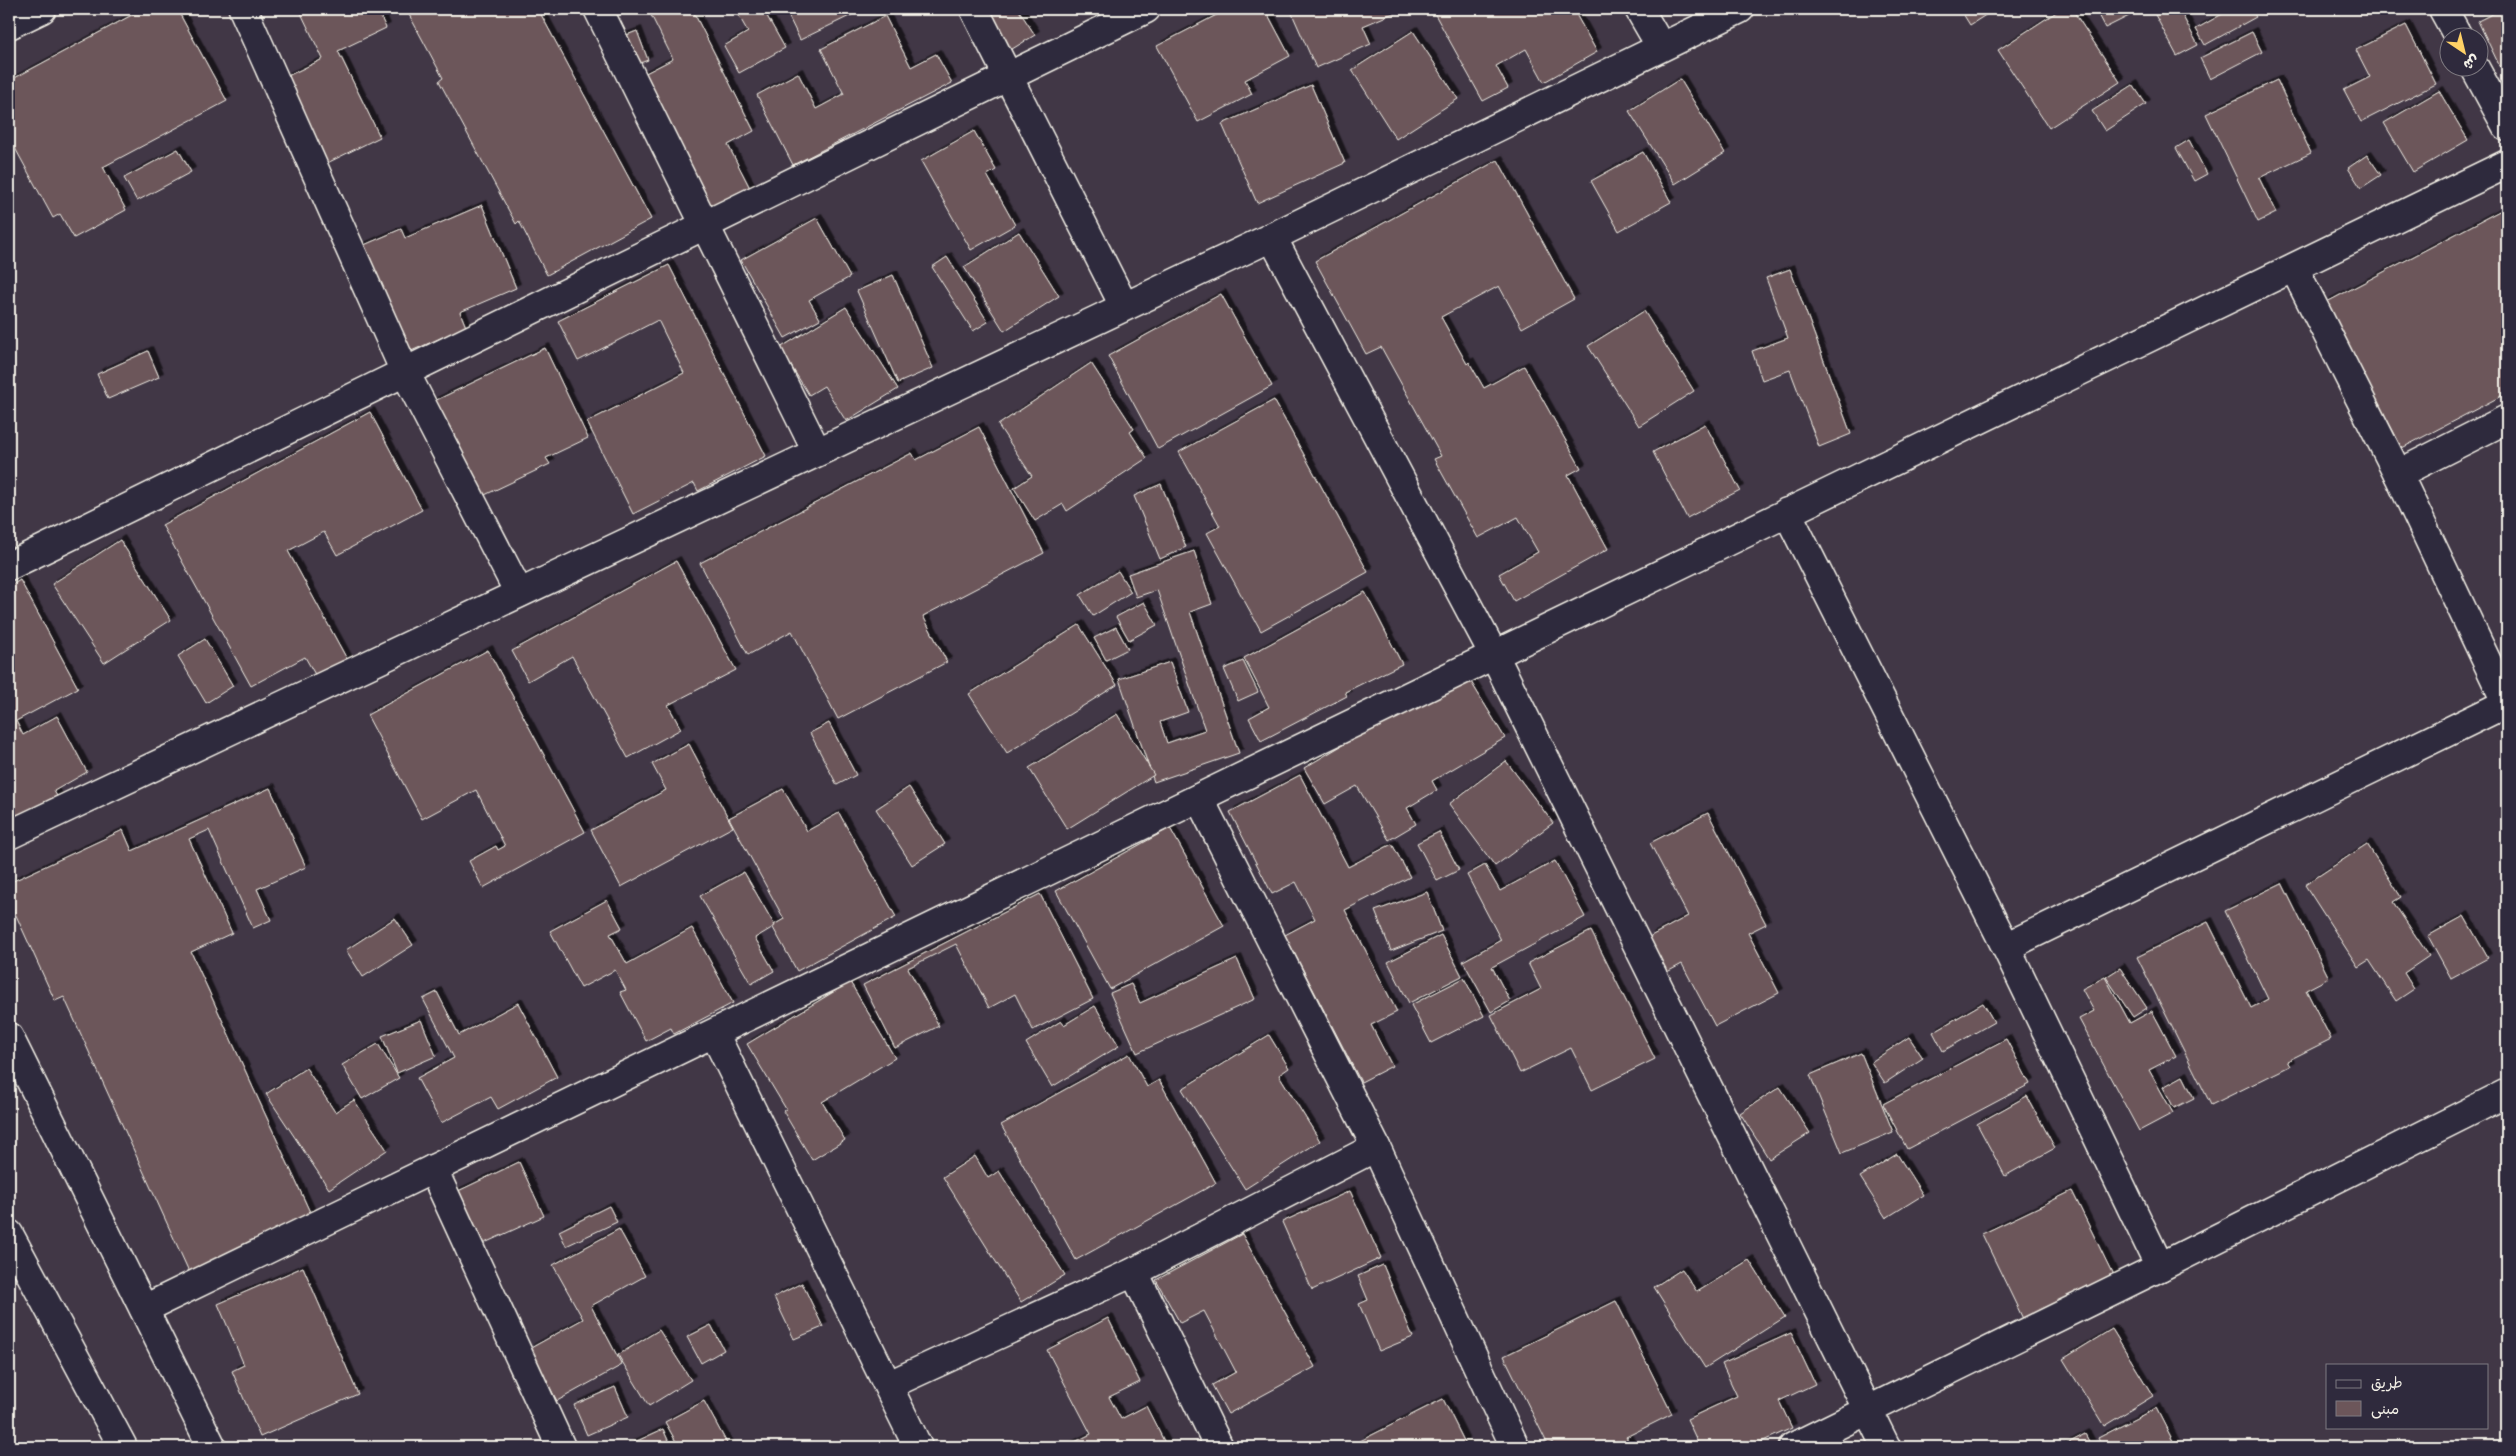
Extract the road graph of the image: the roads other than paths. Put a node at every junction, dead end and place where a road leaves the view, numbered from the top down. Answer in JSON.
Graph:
{"nodes":[{"id":1,"x":42,"y":9,"type":"edge"},
{"id":2,"x":243,"y":9,"type":"edge"},
{"id":3,"x":598,"y":9,"type":"edge"},
{"id":4,"x":974,"y":9,"type":"edge"},
{"id":5,"x":1146,"y":9,"type":"edge"},
{"id":6,"x":1639,"y":9,"type":"edge"},
{"id":7,"x":1740,"y":9,"type":"edge"},
{"id":8,"x":2444,"y":9,"type":"edge"},
{"id":9,"x":9,"y":25,"type":"edge"},
{"id":10,"x":2454,"y":28,"type":"edge"},
{"id":11,"x":1661,"y":47,"type":"junction"},
{"id":12,"x":1009,"y":76,"type":"junction"},
{"id":13,"x":2480,"y":78,"type":"edge"},
{"id":14,"x":2507,"y":127,"type":"edge"},
{"id":15,"x":2507,"y":164,"type":"edge"},
{"id":16,"x":706,"y":225,"type":"junction"},
{"id":17,"x":1272,"y":237,"type":"junction"},
{"id":18,"x":2294,"y":268,"type":"junction"},
{"id":19,"x":1124,"y":306,"type":"junction"},
{"id":20,"x":405,"y":372,"type":"junction"},
{"id":21,"x":2507,"y":419,"type":"edge"},
{"id":22,"x":818,"y":452,"type":"junction"},
{"id":23,"x":2398,"y":474,"type":"junction"},
{"id":24,"x":1787,"y":512,"type":"junction"},
{"id":25,"x":9,"y":566,"type":"edge"},
{"id":26,"x":519,"y":593,"type":"junction"},
{"id":27,"x":1494,"y":655,"type":"junction"},
{"id":28,"x":2507,"y":704,"type":"edge"},
{"id":29,"x":1199,"y":798,"type":"junction"},
{"id":30,"x":9,"y":835,"type":"edge"},
{"id":31,"x":2006,"y":947,"type":"junction"},
{"id":32,"x":715,"y":1034,"type":"junction"},
{"id":33,"x":9,"y":1037,"type":"edge"},
{"id":34,"x":2507,"y":1093,"type":"edge"},
{"id":35,"x":1376,"y":1147,"type":"junction"},
{"id":36,"x":433,"y":1169,"type":"junction"},
{"id":37,"x":9,"y":1234,"type":"edge"},
{"id":38,"x":2160,"y":1268,"type":"junction"},
{"id":39,"x":1134,"y":1272,"type":"junction"},
{"id":40,"x":144,"y":1309,"type":"junction"},
{"id":41,"x":889,"y":1385,"type":"junction"},
{"id":42,"x":1867,"y":1410,"type":"junction"},
{"id":43,"x":122,"y":1447,"type":"edge"},
{"id":44,"x":212,"y":1447,"type":"edge"},
{"id":45,"x":561,"y":1447,"type":"edge"},
{"id":46,"x":918,"y":1447,"type":"edge"},
{"id":47,"x":1219,"y":1447,"type":"edge"},
{"id":48,"x":1515,"y":1447,"type":"edge"},
{"id":49,"x":1793,"y":1447,"type":"edge"},
{"id":50,"x":1886,"y":1447,"type":"edge"}],
"edges":[{"from":1,"to":9,"type":"street"},
{"from":2,"to":20,"type":"street"},
{"from":3,"to":16,"type":"street"},
{"from":4,"to":12,"type":"street"},
{"from":5,"to":12,"type":"street"},
{"from":6,"to":11,"type":"street"},
{"from":7,"to":11,"type":"street"},
{"from":8,"to":10,"type":"street"},
{"from":11,"to":17,"type":"street"},
{"from":12,"to":16,"type":"street"},
{"from":12,"to":19,"type":"street"},
{"from":13,"to":14,"type":"street"},
{"from":15,"to":18,"type":"street"},
{"from":16,"to":20,"type":"street"},
{"from":16,"to":22,"type":"street"},
{"from":17,"to":19,"type":"street"},
{"from":17,"to":27,"type":"street"},
{"from":18,"to":23,"type":"street"},
{"from":18,"to":24,"type":"street"},
{"from":19,"to":22,"type":"street"},
{"from":20,"to":25,"type":"street"},
{"from":20,"to":26,"type":"street"},
{"from":21,"to":23,"type":"street"},
{"from":22,"to":26,"type":"street"},
{"from":23,"to":28,"type":"street"},
{"from":24,"to":27,"type":"street"},
{"from":24,"to":31,"type":"street"},
{"from":26,"to":30,"type":"street"},
{"from":27,"to":29,"type":"street"},
{"from":27,"to":42,"type":"street"},
{"from":28,"to":31,"type":"street"},
{"from":29,"to":32,"type":"street"},
{"from":29,"to":35,"type":"street"},
{"from":31,"to":38,"type":"street"},
{"from":32,"to":36,"type":"street"},
{"from":32,"to":41,"type":"street"},
{"from":33,"to":40,"type":"street"},
{"from":34,"to":38,"type":"street"},
{"from":35,"to":39,"type":"street"},
{"from":35,"to":48,"type":"street"},
{"from":36,"to":40,"type":"street"},
{"from":36,"to":45,"type":"street"},
{"from":37,"to":43,"type":"street"},
{"from":38,"to":42,"type":"street"},
{"from":39,"to":41,"type":"street"},
{"from":39,"to":47,"type":"street"},
{"from":40,"to":44,"type":"street"},
{"from":41,"to":46,"type":"street"},
{"from":42,"to":49,"type":"street"},
{"from":42,"to":50,"type":"street"}]}
